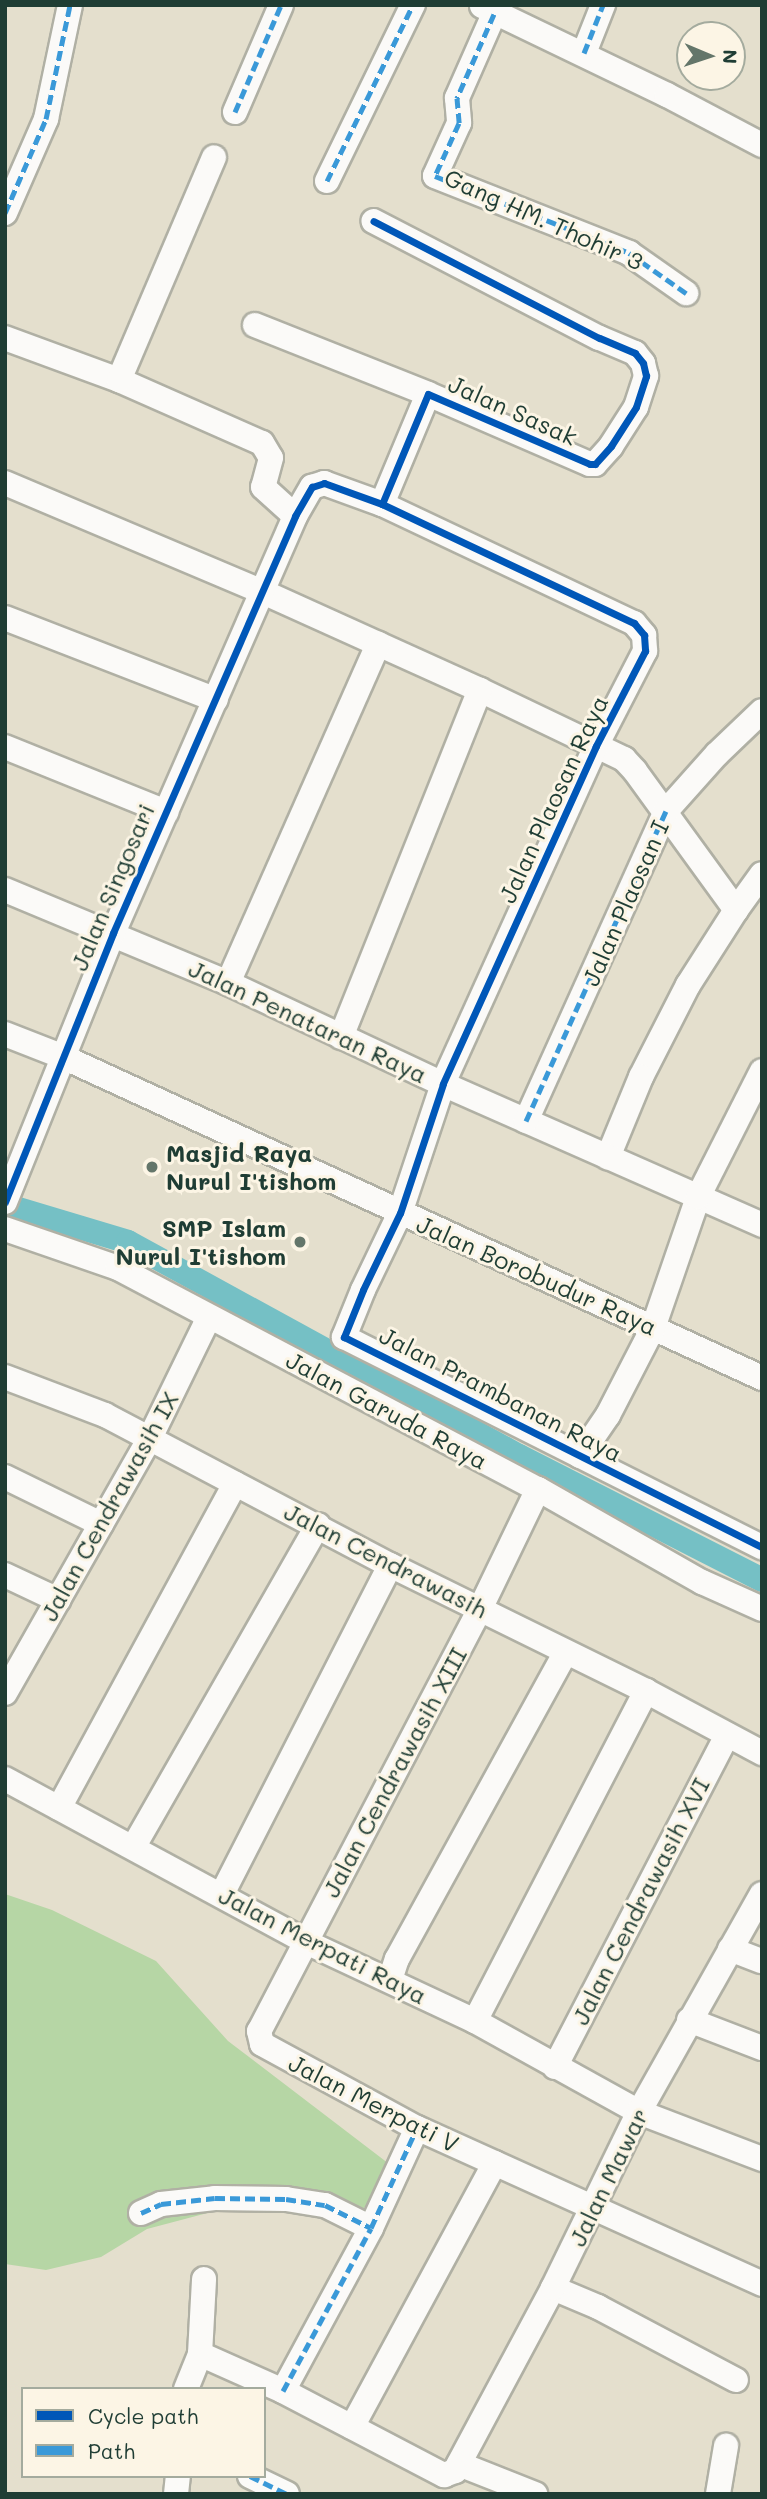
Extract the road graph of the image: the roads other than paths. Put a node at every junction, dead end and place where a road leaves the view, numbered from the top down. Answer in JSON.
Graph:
{"nodes":[{"id":1,"x":71,"y":5,"type":"edge"},
{"id":2,"x":281,"y":5,"type":"edge"},
{"id":3,"x":413,"y":5,"type":"edge"},
{"id":4,"x":603,"y":5,"type":"edge"},
{"id":5,"x":488,"y":9,"type":"edge"},
{"id":6,"x":584,"y":53,"type":"junction"},
{"id":7,"x":235,"y":112,"type":"dead end"},
{"id":8,"x":762,"y":145,"type":"edge"},
{"id":9,"x":214,"y":157,"type":"dead end"},
{"id":10,"x":327,"y":181,"type":"dead end"},
{"id":11,"x":5,"y":213,"type":"edge"},
{"id":12,"x":373,"y":221,"type":"dead end"},
{"id":13,"x":686,"y":293,"type":"dead end"},
{"id":14,"x":256,"y":326,"type":"dead end"},
{"id":15,"x":5,"y":338,"type":"edge"},
{"id":16,"x":119,"y":380,"type":"junction"},
{"id":17,"x":428,"y":394,"type":"junction"},
{"id":18,"x":5,"y":483,"type":"edge"},
{"id":19,"x":382,"y":504,"type":"junction"},
{"id":20,"x":295,"y":516,"type":"junction"},
{"id":21,"x":263,"y":592,"type":"junction"},
{"id":22,"x":5,"y":618,"type":"edge"},
{"id":23,"x":378,"y":644,"type":"junction"},
{"id":24,"x":480,"y":690,"type":"junction"},
{"id":25,"x":216,"y":699,"type":"junction"},
{"id":26,"x":762,"y":711,"type":"edge"},
{"id":27,"x":596,"y":746,"type":"junction"},
{"id":28,"x":5,"y":747,"type":"edge"},
{"id":29,"x":666,"y":811,"type":"junction"},
{"id":30,"x":166,"y":812,"type":"junction"},
{"id":31,"x":762,"y":874,"type":"edge"},
{"id":32,"x":5,"y":890,"type":"edge"},
{"id":33,"x":736,"y":910,"type":"junction"},
{"id":34,"x":113,"y":933,"type":"junction"},
{"id":35,"x":228,"y":983,"type":"junction"},
{"id":36,"x":5,"y":1034,"type":"edge"},
{"id":37,"x":341,"y":1037,"type":"junction"},
{"id":38,"x":61,"y":1056,"type":"junction"},
{"id":39,"x":762,"y":1070,"type":"edge"},
{"id":40,"x":443,"y":1084,"type":"junction"},
{"id":41,"x":526,"y":1121,"type":"junction"},
{"id":42,"x":608,"y":1157,"type":"junction"},
{"id":43,"x":9,"y":1183,"type":"edge"},
{"id":44,"x":698,"y":1197,"type":"junction"},
{"id":45,"x":400,"y":1213,"type":"junction"},
{"id":46,"x":762,"y":1226,"type":"edge"},
{"id":47,"x":5,"y":1229,"type":"edge"},
{"id":48,"x":211,"y":1318,"type":"junction"},
{"id":49,"x":653,"y":1328,"type":"junction"},
{"id":50,"x":5,"y":1377,"type":"edge"},
{"id":51,"x":762,"y":1378,"type":"edge"},
{"id":52,"x":150,"y":1438,"type":"junction"},
{"id":53,"x":580,"y":1456,"type":"junction"},
{"id":54,"x":5,"y":1477,"type":"edge"},
{"id":55,"x":235,"y":1484,"type":"junction"},
{"id":56,"x":538,"y":1489,"type":"junction"},
{"id":57,"x":101,"y":1524,"type":"junction"},
{"id":58,"x":318,"y":1525,"type":"junction"},
{"id":59,"x":762,"y":1548,"type":"edge"},
{"id":60,"x":390,"y":1565,"type":"junction"},
{"id":61,"x":5,"y":1575,"type":"edge"},
{"id":62,"x":58,"y":1600,"type":"junction"},
{"id":63,"x":481,"y":1607,"type":"junction"},
{"id":64,"x":762,"y":1609,"type":"edge"},
{"id":65,"x":565,"y":1653,"type":"junction"},
{"id":66,"x":9,"y":1680,"type":"edge"},
{"id":67,"x":646,"y":1690,"type":"junction"},
{"id":68,"x":727,"y":1735,"type":"junction"},
{"id":69,"x":762,"y":1753,"type":"edge"},
{"id":70,"x":5,"y":1779,"type":"edge"},
{"id":71,"x":59,"y":1808,"type":"junction"},
{"id":72,"x":134,"y":1846,"type":"junction"},
{"id":73,"x":222,"y":1894,"type":"junction"},
{"id":74,"x":762,"y":1894,"type":"edge"},
{"id":75,"x":304,"y":1941,"type":"junction"},
{"id":76,"x":730,"y":1949,"type":"junction"},
{"id":77,"x":762,"y":1961,"type":"edge"},
{"id":78,"x":390,"y":1980,"type":"junction"},
{"id":79,"x":690,"y":2020,"type":"junction"},
{"id":80,"x":475,"y":2021,"type":"junction"},
{"id":81,"x":762,"y":2048,"type":"edge"},
{"id":82,"x":555,"y":2067,"type":"junction"},
{"id":83,"x":639,"y":2112,"type":"junction"},
{"id":84,"x":417,"y":2127,"type":"junction"},
{"id":85,"x":762,"y":2159,"type":"edge"},
{"id":86,"x":495,"y":2163,"type":"junction"},
{"id":87,"x":592,"y":2207,"type":"junction"},
{"id":88,"x":141,"y":2213,"type":"dead end"},
{"id":89,"x":371,"y":2228,"type":"junction"},
{"id":90,"x":204,"y":2279,"type":"dead end"},
{"id":91,"x":762,"y":2284,"type":"edge"},
{"id":92,"x":553,"y":2288,"type":"junction"},
{"id":93,"x":200,"y":2354,"type":"junction"},
{"id":94,"x":736,"y":2380,"type":"dead end"},
{"id":95,"x":187,"y":2387,"type":"edge"},
{"id":96,"x":283,"y":2391,"type":"junction"},
{"id":97,"x":352,"y":2427,"type":"junction"},
{"id":98,"x":726,"y":2446,"type":"dead end"},
{"id":99,"x":451,"y":2477,"type":"edge"},
{"id":100,"x":254,"y":2478,"type":"edge"},
{"id":101,"x":287,"y":2494,"type":"edge"},
{"id":102,"x":535,"y":2494,"type":"edge"},
{"id":103,"x":718,"y":2494,"type":"edge"}],
"edges":[{"from":1,"to":11,"type":"street"},
{"from":2,"to":7,"type":"street"},
{"from":3,"to":10,"type":"street"},
{"from":4,"to":6,"type":"street"},
{"from":5,"to":6,"type":"street"},
{"from":5,"to":13,"type":"street","name":"Gang HM. Thohir 3"},
{"from":6,"to":8,"type":"street"},
{"from":9,"to":16,"type":"street"},
{"from":12,"to":17,"type":"street","name":"Jalan Sasak"},
{"from":14,"to":17,"type":"street"},
{"from":15,"to":16,"type":"street"},
{"from":16,"to":20,"type":"street"},
{"from":17,"to":19,"type":"street","name":"Jalan Sasak"},
{"from":18,"to":21,"type":"street"},
{"from":19,"to":20,"type":"street"},
{"from":19,"to":27,"type":"street","name":"Jalan Plaosan Raya"},
{"from":20,"to":21,"type":"street"},
{"from":21,"to":23,"type":"street"},
{"from":21,"to":25,"type":"street","name":"Jalan Singosari"},
{"from":22,"to":25,"type":"street"},
{"from":23,"to":24,"type":"street"},
{"from":23,"to":35,"type":"street"},
{"from":24,"to":27,"type":"street"},
{"from":24,"to":37,"type":"street"},
{"from":25,"to":30,"type":"street","name":"Jalan Singosari"},
{"from":26,"to":29,"type":"street","name":"Jalan Plaosan I"},
{"from":27,"to":29,"type":"street"},
{"from":27,"to":40,"type":"street","name":"Jalan Plaosan Raya"},
{"from":28,"to":30,"type":"street"},
{"from":29,"to":33,"type":"street"},
{"from":29,"to":41,"type":"street","name":"Jalan Plaosan I"},
{"from":30,"to":34,"type":"street","name":"Jalan Singosari"},
{"from":31,"to":33,"type":"street"},
{"from":32,"to":34,"type":"street","name":"Jalan Penataran Raya"},
{"from":33,"to":42,"type":"street"},
{"from":34,"to":35,"type":"street","name":"Jalan Penataran Raya"},
{"from":34,"to":38,"type":"street","name":"Jalan Singosari"},
{"from":35,"to":37,"type":"street","name":"Jalan Penataran Raya"},
{"from":36,"to":38,"type":"street","name":"Jalan Borobudur Raya"},
{"from":37,"to":40,"type":"street","name":"Jalan Penataran Raya"},
{"from":38,"to":43,"type":"street","name":"Jalan Singosari"},
{"from":38,"to":45,"type":"street","name":"Jalan Borobudur Raya"},
{"from":39,"to":44,"type":"street"},
{"from":40,"to":41,"type":"street","name":"Jalan Penataran Raya"},
{"from":40,"to":45,"type":"street","name":"Jalan Plaosan Raya"},
{"from":41,"to":42,"type":"street","name":"Jalan Penataran Raya"},
{"from":42,"to":44,"type":"street","name":"Jalan Penataran Raya"},
{"from":44,"to":46,"type":"street","name":"Jalan Penataran Raya"},
{"from":44,"to":49,"type":"street"},
{"from":45,"to":49,"type":"street","name":"Jalan Borobudur Raya"},
{"from":45,"to":53,"type":"street","name":"Jalan Prambanan Raya"},
{"from":47,"to":48,"type":"street","name":"Jalan Garuda Raya"},
{"from":48,"to":52,"type":"street","name":"Jalan Cendrawasih IX"},
{"from":48,"to":56,"type":"street","name":"Jalan Garuda Raya"},
{"from":49,"to":51,"type":"street","name":"Jalan Borobudur Raya"},
{"from":49,"to":53,"type":"street"},
{"from":50,"to":52,"type":"street","name":"Jalan Cendrawasih"},
{"from":52,"to":55,"type":"street","name":"Jalan Cendrawasih"},
{"from":52,"to":57,"type":"street","name":"Jalan Cendrawasih IX"},
{"from":53,"to":59,"type":"street","name":"Jalan Prambanan Raya"},
{"from":54,"to":57,"type":"street"},
{"from":55,"to":58,"type":"street","name":"Jalan Cendrawasih"},
{"from":55,"to":71,"type":"street"},
{"from":56,"to":63,"type":"street","name":"Jalan Cendrawasih XIII"},
{"from":56,"to":64,"type":"street","name":"Jalan Garuda Raya"},
{"from":57,"to":62,"type":"street","name":"Jalan Cendrawasih IX"},
{"from":58,"to":60,"type":"street","name":"Jalan Cendrawasih"},
{"from":58,"to":72,"type":"street"},
{"from":60,"to":63,"type":"street","name":"Jalan Cendrawasih"},
{"from":60,"to":73,"type":"street"},
{"from":61,"to":62,"type":"street"},
{"from":62,"to":66,"type":"street","name":"Jalan Cendrawasih IX"},
{"from":63,"to":65,"type":"street","name":"Jalan Cendrawasih"},
{"from":63,"to":75,"type":"street","name":"Jalan Cendrawasih XIII"},
{"from":65,"to":67,"type":"street","name":"Jalan Cendrawasih"},
{"from":65,"to":78,"type":"street"},
{"from":67,"to":68,"type":"street","name":"Jalan Cendrawasih"},
{"from":67,"to":80,"type":"street"},
{"from":68,"to":69,"type":"street","name":"Jalan Cendrawasih"},
{"from":68,"to":82,"type":"street","name":"Jalan Cendrawasih XVI"},
{"from":70,"to":71,"type":"street","name":"Jalan Merpati Raya"},
{"from":71,"to":72,"type":"street","name":"Jalan Merpati Raya"},
{"from":72,"to":73,"type":"street","name":"Jalan Merpati Raya"},
{"from":73,"to":75,"type":"street","name":"Jalan Merpati Raya"},
{"from":74,"to":76,"type":"street","name":"Jalan Mawar"},
{"from":75,"to":78,"type":"street","name":"Jalan Merpati Raya"},
{"from":75,"to":84,"type":"street","name":"Jalan Merpati V"},
{"from":76,"to":77,"type":"street"},
{"from":76,"to":79,"type":"street","name":"Jalan Mawar"},
{"from":78,"to":80,"type":"street","name":"Jalan Merpati Raya"},
{"from":79,"to":81,"type":"street"},
{"from":79,"to":83,"type":"street","name":"Jalan Mawar"},
{"from":80,"to":82,"type":"street","name":"Jalan Merpati Raya"},
{"from":82,"to":83,"type":"street","name":"Jalan Merpati Raya"},
{"from":83,"to":85,"type":"street","name":"Jalan Merpati Raya"},
{"from":83,"to":87,"type":"street","name":"Jalan Mawar"},
{"from":84,"to":86,"type":"street","name":"Jalan Merpati V"},
{"from":84,"to":89,"type":"street"},
{"from":86,"to":87,"type":"street","name":"Jalan Merpati V"},
{"from":86,"to":97,"type":"street"},
{"from":87,"to":91,"type":"street","name":"Jalan Merpati V"},
{"from":87,"to":92,"type":"street","name":"Jalan Mawar"},
{"from":88,"to":89,"type":"street"},
{"from":89,"to":96,"type":"street"},
{"from":90,"to":93,"type":"street"},
{"from":92,"to":94,"type":"street"},
{"from":92,"to":99,"type":"street","name":"Jalan Mawar"},
{"from":93,"to":95,"type":"street"},
{"from":93,"to":96,"type":"street"},
{"from":96,"to":97,"type":"street"},
{"from":97,"to":99,"type":"street"},
{"from":98,"to":103,"type":"street"},
{"from":99,"to":102,"type":"street"},
{"from":100,"to":101,"type":"street"}]}
